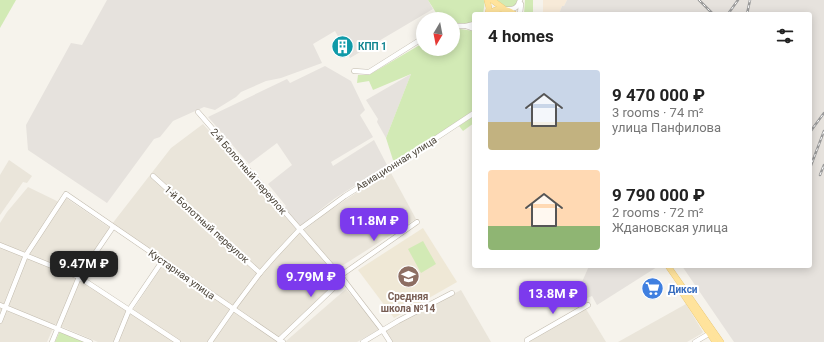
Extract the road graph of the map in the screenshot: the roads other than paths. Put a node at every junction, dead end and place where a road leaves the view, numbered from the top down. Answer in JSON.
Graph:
{"nodes":[{"id":1,"x":487,"y":0,"type":"edge"},
{"id":2,"x":492,"y":0,"type":"edge"},
{"id":3,"x":521,"y":0,"type":"edge"},
{"id":4,"x":506,"y":9,"type":"junction"},
{"id":5,"x":488,"y":12,"type":"edge"},
{"id":6,"x":491,"y":12,"type":"edge"},
{"id":7,"x":511,"y":12,"type":"edge"},
{"id":8,"x":520,"y":12,"type":"edge"},
{"id":9,"x":472,"y":24,"type":"edge"},
{"id":10,"x":460,"y":26,"type":"edge"},
{"id":11,"x":466,"y":26,"type":"junction"},
{"id":12,"x":472,"y":28,"type":"edge"},
{"id":13,"x":416,"y":42,"type":"edge"},
{"id":14,"x":354,"y":71,"type":"dead end"},
{"id":15,"x":198,"y":112,"type":"dead end"},
{"id":16,"x":472,"y":114,"type":"edge"},
{"id":17,"x":153,"y":176,"type":"dead end"},
{"id":18,"x":418,"y":222,"type":"dead end"},
{"id":19,"x":113,"y":227,"type":"junction"},
{"id":20,"x":300,"y":229,"type":"junction"},
{"id":21,"x":0,"y":245,"type":"edge"},
{"id":22,"x":26,"y":255,"type":"junction"},
{"id":23,"x":163,"y":260,"type":"junction"},
{"id":24,"x":665,"y":268,"type":"edge"},
{"id":25,"x":669,"y":268,"type":"edge"},
{"id":26,"x":260,"y":273,"type":"junction"},
{"id":27,"x":79,"y":277,"type":"junction"},
{"id":28,"x":342,"y":278,"type":"junction"},
{"id":29,"x":452,"y":293,"type":"dead end"},
{"id":30,"x":0,"y":305,"type":"edge"},
{"id":31,"x":588,"y":305,"type":"dead end"},
{"id":32,"x":6,"y":307,"type":"junction"},
{"id":33,"x":233,"y":309,"type":"junction"},
{"id":34,"x":129,"y":310,"type":"junction"},
{"id":35,"x":0,"y":322,"type":"edge"},
{"id":36,"x":58,"y":329,"type":"junction"},
{"id":37,"x":383,"y":331,"type":"junction"},
{"id":38,"x":712,"y":333,"type":"junction"},
{"id":39,"x":280,"y":341,"type":"edge"},
{"id":40,"x":527,"y":341,"type":"edge"},
{"id":41,"x":52,"y":342,"type":"edge"},
{"id":42,"x":90,"y":342,"type":"edge"},
{"id":43,"x":116,"y":342,"type":"edge"},
{"id":44,"x":178,"y":342,"type":"edge"},
{"id":45,"x":210,"y":342,"type":"edge"},
{"id":46,"x":362,"y":342,"type":"edge"},
{"id":47,"x":390,"y":342,"type":"edge"},
{"id":48,"x":695,"y":342,"type":"edge"},
{"id":49,"x":715,"y":342,"type":"edge"},
{"id":50,"x":721,"y":342,"type":"edge"}],
"edges":[{"from":1,"to":5,"type":"main road"},
{"from":2,"to":4,"type":"main road"},
{"from":3,"to":4,"type":"street"},
{"from":3,"to":8,"type":"street"},
{"from":4,"to":6,"type":"main road"},
{"from":4,"to":7,"type":"main road"},
{"from":9,"to":11,"type":"street"},
{"from":10,"to":11,"type":"street"},
{"from":11,"to":12,"type":"street"},
{"from":13,"to":14,"type":"street"},
{"from":15,"to":20,"type":"street","name":"2-й Болотный переулок"},
{"from":16,"to":20,"type":"street","name":"Авиационная улица"},
{"from":17,"to":26,"type":"street","name":"1-й Болотный переулок"},
{"from":18,"to":28,"type":"street"},
{"from":19,"to":22,"type":"street","name":"Кустарная улица"},
{"from":19,"to":23,"type":"street","name":"Кустарная улица"},
{"from":19,"to":27,"type":"street"},
{"from":20,"to":26,"type":"street","name":"Авиационная улица"},
{"from":20,"to":28,"type":"street","name":"2-й Болотный переулок"},
{"from":21,"to":22,"type":"street"},
{"from":22,"to":27,"type":"street"},
{"from":22,"to":32,"type":"street"},
{"from":23,"to":33,"type":"street","name":"Кустарная улица"},
{"from":23,"to":34,"type":"street"},
{"from":24,"to":38,"type":"main road"},
{"from":25,"to":38,"type":"main road"},
{"from":26,"to":33,"type":"street","name":"Авиационная улица"},
{"from":27,"to":34,"type":"street"},
{"from":27,"to":36,"type":"street"},
{"from":28,"to":37,"type":"street","name":"2-й Болотный переулок"},
{"from":28,"to":39,"type":"street"},
{"from":29,"to":37,"type":"street"},
{"from":30,"to":32,"type":"street"},
{"from":31,"to":40,"type":"street"},
{"from":32,"to":35,"type":"street"},
{"from":32,"to":36,"type":"street"},
{"from":33,"to":39,"type":"street","name":"Кустарная улица"},
{"from":33,"to":45,"type":"street","name":"Авиационная улица"},
{"from":34,"to":43,"type":"street"},
{"from":34,"to":44,"type":"street"},
{"from":36,"to":41,"type":"street"},
{"from":36,"to":42,"type":"street"},
{"from":37,"to":46,"type":"street"},
{"from":37,"to":47,"type":"street","name":"2-й Болотный переулок"},
{"from":38,"to":48,"type":"street"},
{"from":38,"to":49,"type":"main road"},
{"from":38,"to":50,"type":"main road"}]}
